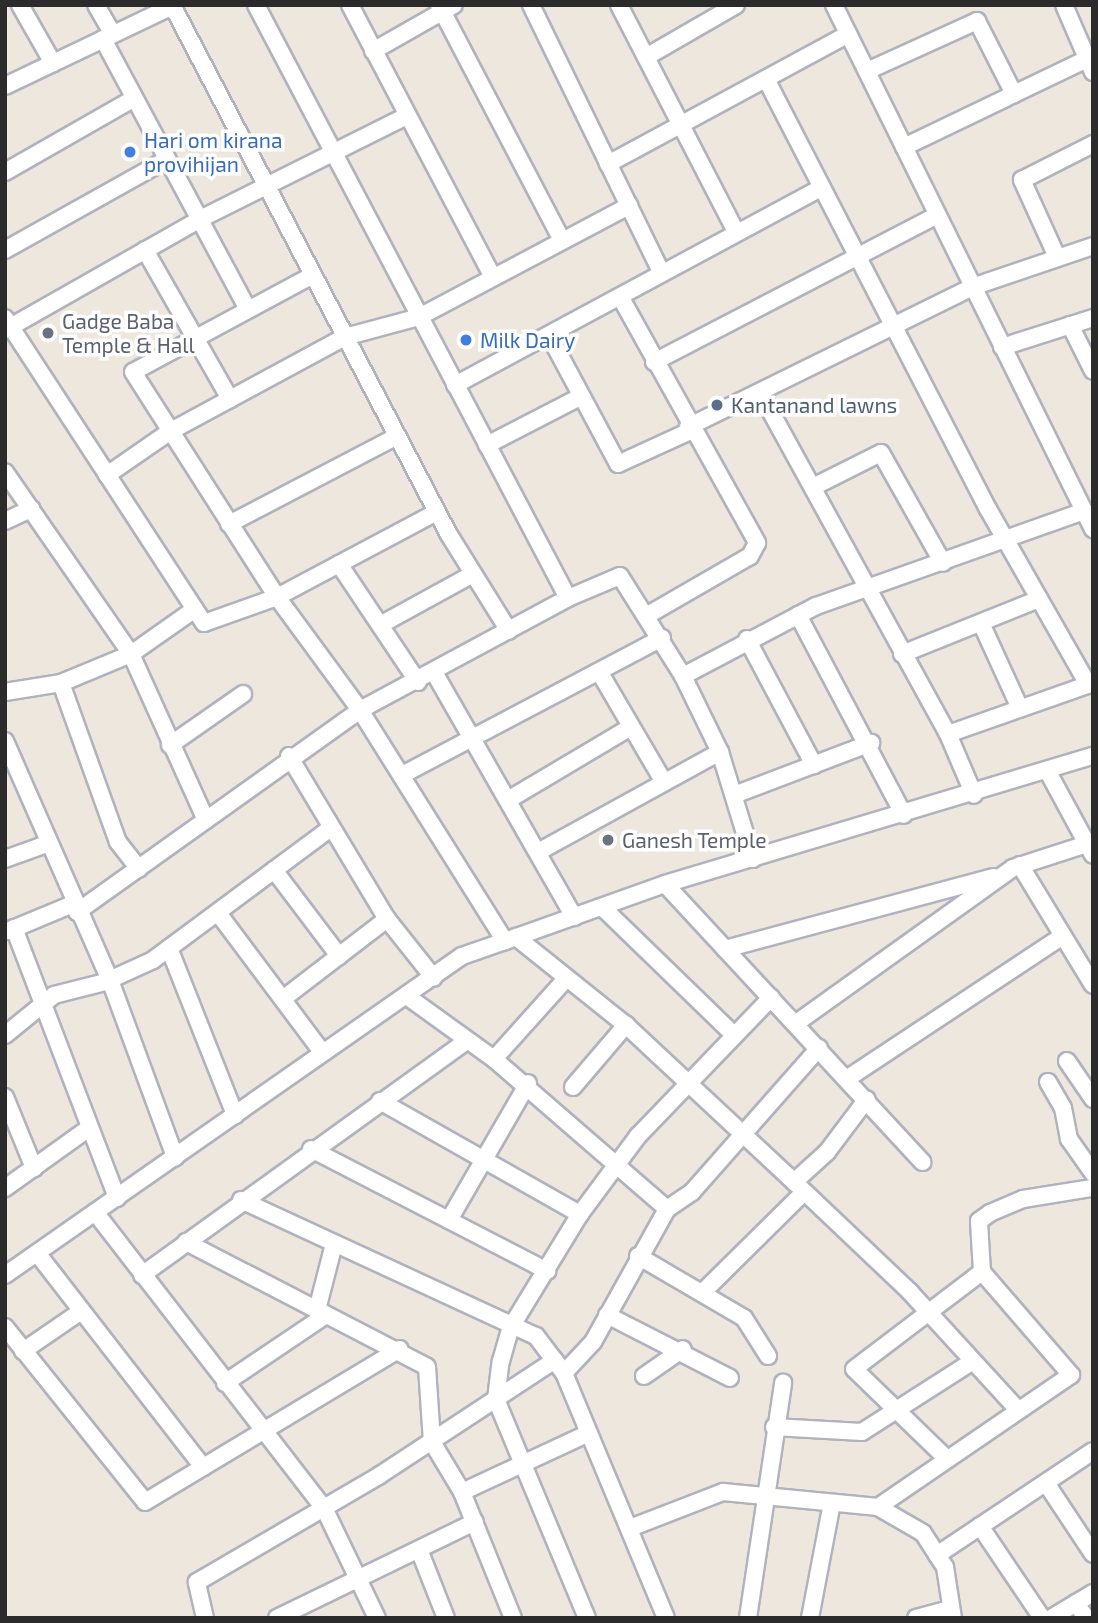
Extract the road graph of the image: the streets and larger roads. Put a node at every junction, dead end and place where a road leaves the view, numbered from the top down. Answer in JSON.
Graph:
{"nodes":[{"id":1,"x":20,"y":5,"type":"edge"},
{"id":2,"x":96,"y":5,"type":"edge"},
{"id":3,"x":256,"y":5,"type":"edge"},
{"id":4,"x":350,"y":5,"type":"edge"},
{"id":5,"x":531,"y":5,"type":"edge"},
{"id":6,"x":619,"y":5,"type":"edge"},
{"id":7,"x":834,"y":5,"type":"edge"},
{"id":8,"x":1064,"y":5,"type":"edge"},
{"id":9,"x":173,"y":6,"type":"edge"},
{"id":10,"x":730,"y":7,"type":"edge"},
{"id":11,"x":445,"y":8,"type":"edge"},
{"id":12,"x":848,"y":34,"type":"junction"},
{"id":13,"x":108,"y":37,"type":"junction"},
{"id":14,"x":373,"y":51,"type":"junction"},
{"id":15,"x":646,"y":58,"type":"junction"},
{"id":16,"x":53,"y":63,"type":"junction"},
{"id":17,"x":1091,"y":63,"type":"edge"},
{"id":18,"x":867,"y":71,"type":"junction"},
{"id":19,"x":766,"y":79,"type":"junction"},
{"id":20,"x":5,"y":86,"type":"edge"},
{"id":21,"x":1014,"y":94,"type":"junction"},
{"id":22,"x":131,"y":100,"type":"junction"},
{"id":23,"x":405,"y":117,"type":"junction"},
{"id":24,"x":681,"y":125,"type":"junction"},
{"id":25,"x":1093,"y":144,"type":"edge"},
{"id":26,"x":904,"y":147,"type":"junction"},
{"id":27,"x":332,"y":153,"type":"junction"},
{"id":28,"x":166,"y":160,"type":"junction"},
{"id":29,"x":608,"y":164,"type":"junction"},
{"id":30,"x":5,"y":172,"type":"edge"},
{"id":31,"x":268,"y":188,"type":"junction"},
{"id":32,"x":821,"y":188,"type":"junction"},
{"id":33,"x":629,"y":206,"type":"junction"},
{"id":34,"x":937,"y":215,"type":"junction"},
{"id":35,"x":200,"y":219,"type":"junction"},
{"id":36,"x":735,"y":230,"type":"junction"},
{"id":37,"x":562,"y":240,"type":"junction"},
{"id":38,"x":1093,"y":246,"type":"edge"},
{"id":39,"x":5,"y":250,"type":"edge"},
{"id":40,"x":145,"y":250,"type":"junction"},
{"id":41,"x":1057,"y":257,"type":"junction"},
{"id":42,"x":858,"y":258,"type":"junction"},
{"id":43,"x":661,"y":272,"type":"junction"},
{"id":44,"x":313,"y":275,"type":"junction"},
{"id":45,"x":493,"y":277,"type":"junction"},
{"id":46,"x":972,"y":287,"type":"junction"},
{"id":47,"x":622,"y":300,"type":"junction"},
{"id":48,"x":247,"y":307,"type":"junction"},
{"id":49,"x":419,"y":317,"type":"junction"},
{"id":50,"x":1093,"y":318,"type":"edge"},
{"id":51,"x":7,"y":325,"type":"edge"},
{"id":52,"x":1070,"y":325,"type":"junction"},
{"id":53,"x":894,"y":326,"type":"junction"},
{"id":54,"x":194,"y":335,"type":"junction"},
{"id":55,"x":345,"y":337,"type":"junction"},
{"id":56,"x":550,"y":337,"type":"junction"},
{"id":57,"x":1002,"y":346,"type":"junction"},
{"id":58,"x":654,"y":362,"type":"junction"},
{"id":59,"x":1093,"y":371,"type":"edge"},
{"id":60,"x":455,"y":385,"type":"junction"},
{"id":61,"x":761,"y":394,"type":"junction"},
{"id":62,"x":580,"y":397,"type":"junction"},
{"id":63,"x":230,"y":399,"type":"junction"},
{"id":64,"x":689,"y":429,"type":"junction"},
{"id":65,"x":169,"y":432,"type":"junction"},
{"id":66,"x":397,"y":436,"type":"junction"},
{"id":67,"x":487,"y":445,"type":"junction"},
{"id":68,"x":5,"y":472,"type":"edge"},
{"id":69,"x":107,"y":475,"type":"junction"},
{"id":70,"x":813,"y":487,"type":"junction"},
{"id":71,"x":31,"y":509,"type":"junction"},
{"id":72,"x":1084,"y":511,"type":"junction"},
{"id":73,"x":436,"y":512,"type":"junction"},
{"id":74,"x":5,"y":521,"type":"edge"},
{"id":75,"x":229,"y":524,"type":"junction"},
{"id":76,"x":1093,"y":529,"type":"edge"},
{"id":77,"x":1006,"y":542,"type":"junction"},
{"id":78,"x":943,"y":563,"type":"junction"},
{"id":79,"x":339,"y":564,"type":"junction"},
{"id":80,"x":474,"y":574,"type":"junction"},
{"id":81,"x":869,"y":592,"type":"junction"},
{"id":82,"x":277,"y":597,"type":"junction"},
{"id":83,"x":568,"y":598,"type":"junction"},
{"id":84,"x":1039,"y":599,"type":"junction"},
{"id":85,"x":195,"y":609,"type":"junction"},
{"id":86,"x":648,"y":615,"type":"junction"},
{"id":87,"x":799,"y":615,"type":"junction"},
{"id":88,"x":981,"y":623,"type":"junction"},
{"id":89,"x":380,"y":625,"type":"junction"},
{"id":90,"x":509,"y":631,"type":"junction"},
{"id":91,"x":662,"y":638,"type":"junction"},
{"id":92,"x":747,"y":639,"type":"junction"},
{"id":93,"x":131,"y":654,"type":"junction"},
{"id":94,"x":902,"y":654,"type":"junction"},
{"id":95,"x":600,"y":673,"type":"junction"},
{"id":96,"x":435,"y":674,"type":"junction"},
{"id":97,"x":683,"y":676,"type":"junction"},
{"id":98,"x":418,"y":682,"type":"junction"},
{"id":99,"x":61,"y":683,"type":"junction"},
{"id":100,"x":1090,"y":683,"type":"edge"},
{"id":101,"x":5,"y":692,"type":"edge"},
{"id":102,"x":243,"y":694,"type":"dead end"},
{"id":103,"x":1020,"y":708,"type":"junction"},
{"id":104,"x":360,"y":710,"type":"junction"},
{"id":105,"x":631,"y":727,"type":"junction"},
{"id":106,"x":948,"y":734,"type":"junction"},
{"id":107,"x":472,"y":739,"type":"junction"},
{"id":108,"x":5,"y":741,"type":"edge"},
{"id":109,"x":871,"y":743,"type":"junction"},
{"id":110,"x":170,"y":745,"type":"junction"},
{"id":111,"x":720,"y":752,"type":"junction"},
{"id":112,"x":289,"y":755,"type":"junction"},
{"id":113,"x":1093,"y":756,"type":"edge"},
{"id":114,"x":9,"y":763,"type":"edge"},
{"id":115,"x":814,"y":765,"type":"junction"},
{"id":116,"x":1048,"y":772,"type":"junction"},
{"id":117,"x":402,"y":775,"type":"junction"},
{"id":118,"x":664,"y":782,"type":"junction"},
{"id":119,"x":974,"y":794,"type":"junction"},
{"id":120,"x":734,"y":795,"type":"junction"},
{"id":121,"x":508,"y":800,"type":"junction"},
{"id":122,"x":904,"y":815,"type":"junction"},
{"id":123,"x":206,"y":820,"type":"junction"},
{"id":124,"x":331,"y":828,"type":"junction"},
{"id":125,"x":47,"y":844,"type":"junction"},
{"id":126,"x":1091,"y":847,"type":"edge"},
{"id":127,"x":538,"y":852,"type":"junction"},
{"id":128,"x":5,"y":859,"type":"edge"},
{"id":129,"x":753,"y":859,"type":"junction"},
{"id":130,"x":1020,"y":865,"type":"junction"},
{"id":131,"x":139,"y":869,"type":"junction"},
{"id":132,"x":274,"y":870,"type":"junction"},
{"id":133,"x":1004,"y":875,"type":"junction"},
{"id":134,"x":665,"y":884,"type":"junction"},
{"id":135,"x":602,"y":907,"type":"junction"},
{"id":136,"x":75,"y":908,"type":"junction"},
{"id":137,"x":218,"y":913,"type":"junction"},
{"id":138,"x":574,"y":916,"type":"junction"},
{"id":139,"x":387,"y":919,"type":"junction"},
{"id":140,"x":10,"y":930,"type":"edge"},
{"id":141,"x":1061,"y":937,"type":"junction"},
{"id":142,"x":510,"y":939,"type":"junction"},
{"id":143,"x":169,"y":948,"type":"junction"},
{"id":144,"x":725,"y":949,"type":"junction"},
{"id":145,"x":339,"y":956,"type":"junction"},
{"id":146,"x":434,"y":978,"type":"junction"},
{"id":147,"x":110,"y":980,"type":"junction"},
{"id":148,"x":565,"y":980,"type":"junction"},
{"id":149,"x":1093,"y":985,"type":"edge"},
{"id":150,"x":408,"y":997,"type":"junction"},
{"id":151,"x":284,"y":998,"type":"junction"},
{"id":152,"x":771,"y":998,"type":"junction"},
{"id":153,"x":41,"y":1007,"type":"junction"},
{"id":154,"x":795,"y":1024,"type":"junction"},
{"id":155,"x":626,"y":1025,"type":"junction"},
{"id":156,"x":732,"y":1033,"type":"junction"},
{"id":157,"x":5,"y":1035,"type":"edge"},
{"id":158,"x":464,"y":1043,"type":"junction"},
{"id":159,"x":819,"y":1048,"type":"junction"},
{"id":160,"x":322,"y":1052,"type":"junction"},
{"id":161,"x":494,"y":1059,"type":"junction"},
{"id":162,"x":1067,"y":1061,"type":"dead end"},
{"id":163,"x":848,"y":1078,"type":"junction"},
{"id":164,"x":1048,"y":1082,"type":"dead end"},
{"id":165,"x":528,"y":1083,"type":"junction"},
{"id":166,"x":686,"y":1086,"type":"junction"},
{"id":167,"x":573,"y":1087,"type":"dead end"},
{"id":168,"x":5,"y":1097,"type":"edge"},
{"id":169,"x":867,"y":1098,"type":"junction"},
{"id":170,"x":1093,"y":1099,"type":"edge"},
{"id":171,"x":380,"y":1101,"type":"junction"},
{"id":172,"x":234,"y":1115,"type":"junction"},
{"id":173,"x":86,"y":1130,"type":"junction"},
{"id":174,"x":743,"y":1136,"type":"junction"},
{"id":175,"x":312,"y":1149,"type":"junction"},
{"id":176,"x":176,"y":1157,"type":"junction"},
{"id":177,"x":483,"y":1160,"type":"junction"},
{"id":178,"x":922,"y":1162,"type":"dead end"},
{"id":179,"x":616,"y":1166,"type":"junction"},
{"id":180,"x":34,"y":1168,"type":"junction"},
{"id":181,"x":1093,"y":1173,"type":"edge"},
{"id":182,"x":799,"y":1187,"type":"junction"},
{"id":183,"x":1093,"y":1187,"type":"edge"},
{"id":184,"x":5,"y":1188,"type":"edge"},
{"id":185,"x":117,"y":1198,"type":"junction"},
{"id":186,"x":241,"y":1200,"type":"junction"},
{"id":187,"x":667,"y":1209,"type":"junction"},
{"id":188,"x":95,"y":1212,"type":"junction"},
{"id":189,"x":580,"y":1214,"type":"junction"},
{"id":190,"x":449,"y":1220,"type":"junction"},
{"id":191,"x":186,"y":1242,"type":"junction"},
{"id":192,"x":334,"y":1244,"type":"junction"},
{"id":193,"x":37,"y":1253,"type":"junction"},
{"id":194,"x":638,"y":1256,"type":"junction"},
{"id":195,"x":548,"y":1271,"type":"junction"},
{"id":196,"x":982,"y":1272,"type":"junction"},
{"id":197,"x":5,"y":1275,"type":"edge"},
{"id":198,"x":142,"y":1275,"type":"junction"},
{"id":199,"x":703,"y":1292,"type":"junction"},
{"id":200,"x":80,"y":1312,"type":"junction"},
{"id":201,"x":321,"y":1312,"type":"junction"},
{"id":202,"x":928,"y":1313,"type":"junction"},
{"id":203,"x":607,"y":1315,"type":"junction"},
{"id":204,"x":5,"y":1327,"type":"edge"},
{"id":205,"x":511,"y":1327,"type":"junction"},
{"id":206,"x":400,"y":1349,"type":"junction"},
{"id":207,"x":683,"y":1349,"type":"junction"},
{"id":208,"x":23,"y":1351,"type":"junction"},
{"id":209,"x":768,"y":1356,"type":"dead end"},
{"id":210,"x":970,"y":1363,"type":"junction"},
{"id":211,"x":560,"y":1367,"type":"junction"},
{"id":212,"x":644,"y":1376,"type":"dead end"},
{"id":213,"x":730,"y":1378,"type":"dead end"},
{"id":214,"x":225,"y":1383,"type":"junction"},
{"id":215,"x":783,"y":1383,"type":"dead end"},
{"id":216,"x":496,"y":1399,"type":"junction"},
{"id":217,"x":895,"y":1410,"type":"junction"},
{"id":218,"x":1018,"y":1410,"type":"junction"},
{"id":219,"x":774,"y":1427,"type":"junction"},
{"id":220,"x":263,"y":1432,"type":"junction"},
{"id":221,"x":589,"y":1433,"type":"junction"},
{"id":222,"x":432,"y":1442,"type":"junction"},
{"id":223,"x":1093,"y":1451,"type":"edge"},
{"id":224,"x":947,"y":1459,"type":"junction"},
{"id":225,"x":522,"y":1466,"type":"junction"},
{"id":226,"x":203,"y":1467,"type":"junction"},
{"id":227,"x":1046,"y":1483,"type":"junction"},
{"id":228,"x":462,"y":1492,"type":"junction"},
{"id":229,"x":766,"y":1496,"type":"junction"},
{"id":230,"x":832,"y":1503,"type":"junction"},
{"id":231,"x":878,"y":1507,"type":"junction"},
{"id":232,"x":324,"y":1508,"type":"junction"},
{"id":233,"x":475,"y":1522,"type":"junction"},
{"id":234,"x":980,"y":1526,"type":"junction"},
{"id":235,"x":630,"y":1528,"type":"junction"},
{"id":236,"x":420,"y":1552,"type":"junction"},
{"id":237,"x":1093,"y":1554,"type":"edge"},
{"id":238,"x":937,"y":1555,"type":"junction"},
{"id":239,"x":363,"y":1581,"type":"junction"},
{"id":240,"x":1093,"y":1593,"type":"edge"},
{"id":241,"x":1076,"y":1603,"type":"junction"},
{"id":242,"x":951,"y":1614,"type":"edge"},
{"id":243,"x":287,"y":1616,"type":"edge"},
{"id":244,"x":205,"y":1618,"type":"edge"},
{"id":245,"x":377,"y":1618,"type":"edge"},
{"id":246,"x":446,"y":1618,"type":"edge"},
{"id":247,"x":513,"y":1618,"type":"edge"},
{"id":248,"x":587,"y":1618,"type":"edge"},
{"id":249,"x":666,"y":1618,"type":"edge"},
{"id":250,"x":748,"y":1618,"type":"edge"},
{"id":251,"x":810,"y":1618,"type":"edge"},
{"id":252,"x":916,"y":1618,"type":"edge"},
{"id":253,"x":1042,"y":1618,"type":"edge"},
{"id":254,"x":1051,"y":1618,"type":"edge"},
{"id":255,"x":1086,"y":1618,"type":"edge"}],
"edges":[{"from":1,"to":16,"type":"street"},
{"from":2,"to":13,"type":"street"},
{"from":3,"to":27,"type":"street"},
{"from":4,"to":14,"type":"street"},
{"from":5,"to":29,"type":"street"},
{"from":6,"to":15,"type":"street"},
{"from":7,"to":12,"type":"street"},
{"from":8,"to":17,"type":"street"},
{"from":9,"to":13,"type":"street"},
{"from":9,"to":31,"type":"street"},
{"from":10,"to":15,"type":"street"},
{"from":11,"to":14,"type":"street"},
{"from":11,"to":37,"type":"street"},
{"from":12,"to":18,"type":"street"},
{"from":12,"to":19,"type":"street"},
{"from":13,"to":16,"type":"street"},
{"from":13,"to":22,"type":"street"},
{"from":14,"to":23,"type":"street"},
{"from":15,"to":24,"type":"street"},
{"from":16,"to":20,"type":"street"},
{"from":17,"to":21,"type":"street"},
{"from":18,"to":21,"type":"street"},
{"from":18,"to":26,"type":"street"},
{"from":19,"to":24,"type":"street"},
{"from":19,"to":32,"type":"street"},
{"from":21,"to":26,"type":"street"},
{"from":22,"to":28,"type":"street"},
{"from":22,"to":30,"type":"street"},
{"from":23,"to":27,"type":"street"},
{"from":23,"to":45,"type":"street"},
{"from":24,"to":29,"type":"street"},
{"from":24,"to":36,"type":"street"},
{"from":25,"to":41,"type":"street"},
{"from":26,"to":34,"type":"street"},
{"from":27,"to":31,"type":"street"},
{"from":27,"to":49,"type":"street"},
{"from":28,"to":35,"type":"street"},
{"from":28,"to":39,"type":"street"},
{"from":29,"to":33,"type":"street"},
{"from":31,"to":35,"type":"street"},
{"from":31,"to":44,"type":"street"},
{"from":32,"to":36,"type":"street"},
{"from":32,"to":42,"type":"street"},
{"from":33,"to":37,"type":"street"},
{"from":33,"to":43,"type":"street"},
{"from":34,"to":42,"type":"street"},
{"from":34,"to":46,"type":"street"},
{"from":35,"to":40,"type":"street"},
{"from":35,"to":48,"type":"street"},
{"from":36,"to":43,"type":"street"},
{"from":37,"to":45,"type":"street"},
{"from":38,"to":41,"type":"street"},
{"from":40,"to":51,"type":"street"},
{"from":40,"to":54,"type":"street"},
{"from":41,"to":46,"type":"street"},
{"from":42,"to":53,"type":"street"},
{"from":42,"to":58,"type":"street"},
{"from":43,"to":47,"type":"street"},
{"from":44,"to":48,"type":"street"},
{"from":44,"to":55,"type":"street"},
{"from":45,"to":49,"type":"street"},
{"from":46,"to":53,"type":"street"},
{"from":46,"to":57,"type":"street"},
{"from":47,"to":56,"type":"street"},
{"from":47,"to":58,"type":"street"},
{"from":48,"to":54,"type":"street"},
{"from":49,"to":55,"type":"street"},
{"from":49,"to":60,"type":"street"},
{"from":50,"to":52,"type":"street"},
{"from":51,"to":69,"type":"street"},
{"from":52,"to":57,"type":"street"},
{"from":52,"to":59,"type":"street"},
{"from":53,"to":61,"type":"street"},
{"from":53,"to":77,"type":"street"},
{"from":54,"to":63,"type":"street"},
{"from":54,"to":65,"type":"street"},
{"from":55,"to":63,"type":"street"},
{"from":55,"to":66,"type":"street"},
{"from":56,"to":60,"type":"street"},
{"from":56,"to":62,"type":"street"},
{"from":57,"to":72,"type":"street"},
{"from":58,"to":64,"type":"street"},
{"from":60,"to":67,"type":"street"},
{"from":61,"to":64,"type":"street"},
{"from":61,"to":70,"type":"street"},
{"from":62,"to":64,"type":"street"},
{"from":62,"to":67,"type":"street"},
{"from":63,"to":65,"type":"street"},
{"from":64,"to":86,"type":"street"},
{"from":65,"to":69,"type":"street"},
{"from":65,"to":75,"type":"street"},
{"from":66,"to":73,"type":"street"},
{"from":66,"to":75,"type":"street"},
{"from":67,"to":83,"type":"street"},
{"from":68,"to":71,"type":"street"},
{"from":69,"to":85,"type":"street"},
{"from":70,"to":78,"type":"street"},
{"from":70,"to":81,"type":"street"},
{"from":71,"to":74,"type":"street"},
{"from":71,"to":93,"type":"street"},
{"from":72,"to":76,"type":"street"},
{"from":72,"to":77,"type":"street"},
{"from":73,"to":79,"type":"street"},
{"from":73,"to":80,"type":"street"},
{"from":75,"to":82,"type":"street"},
{"from":77,"to":78,"type":"street"},
{"from":77,"to":84,"type":"street"},
{"from":78,"to":81,"type":"street"},
{"from":79,"to":82,"type":"street"},
{"from":79,"to":89,"type":"street"},
{"from":80,"to":89,"type":"street"},
{"from":80,"to":90,"type":"street"},
{"from":81,"to":87,"type":"street"},
{"from":81,"to":94,"type":"street"},
{"from":82,"to":85,"type":"street"},
{"from":82,"to":104,"type":"street"},
{"from":83,"to":86,"type":"street"},
{"from":83,"to":90,"type":"street"},
{"from":84,"to":88,"type":"street"},
{"from":84,"to":100,"type":"street"},
{"from":85,"to":93,"type":"street"},
{"from":86,"to":91,"type":"street"},
{"from":87,"to":92,"type":"street"},
{"from":87,"to":109,"type":"street"},
{"from":88,"to":94,"type":"street"},
{"from":88,"to":103,"type":"street"},
{"from":89,"to":98,"type":"street"},
{"from":90,"to":96,"type":"street"},
{"from":91,"to":95,"type":"street"},
{"from":91,"to":97,"type":"street"},
{"from":92,"to":97,"type":"street"},
{"from":92,"to":115,"type":"street"},
{"from":93,"to":99,"type":"street"},
{"from":93,"to":110,"type":"street"},
{"from":94,"to":106,"type":"street"},
{"from":95,"to":105,"type":"street"},
{"from":95,"to":107,"type":"street"},
{"from":96,"to":98,"type":"street"},
{"from":96,"to":107,"type":"street"},
{"from":97,"to":111,"type":"street"},
{"from":98,"to":104,"type":"street"},
{"from":99,"to":101,"type":"street"},
{"from":99,"to":131,"type":"street"},
{"from":100,"to":103,"type":"street"},
{"from":102,"to":110,"type":"street"},
{"from":103,"to":106,"type":"street"},
{"from":104,"to":112,"type":"street"},
{"from":104,"to":117,"type":"street"},
{"from":105,"to":118,"type":"street"},
{"from":105,"to":121,"type":"street"},
{"from":106,"to":119,"type":"street"},
{"from":107,"to":117,"type":"street"},
{"from":107,"to":121,"type":"street"},
{"from":108,"to":114,"type":"street"},
{"from":109,"to":115,"type":"street"},
{"from":109,"to":122,"type":"street"},
{"from":110,"to":123,"type":"street"},
{"from":111,"to":118,"type":"street"},
{"from":111,"to":120,"type":"street"},
{"from":112,"to":123,"type":"street"},
{"from":112,"to":124,"type":"street"},
{"from":113,"to":116,"type":"street"},
{"from":114,"to":125,"type":"street"},
{"from":115,"to":120,"type":"street"},
{"from":116,"to":119,"type":"street"},
{"from":116,"to":126,"type":"street"},
{"from":117,"to":142,"type":"street"},
{"from":118,"to":127,"type":"street"},
{"from":119,"to":122,"type":"street"},
{"from":120,"to":129,"type":"street"},
{"from":121,"to":127,"type":"street"},
{"from":122,"to":129,"type":"street"},
{"from":123,"to":131,"type":"street"},
{"from":124,"to":132,"type":"street"},
{"from":124,"to":139,"type":"street"},
{"from":125,"to":128,"type":"street"},
{"from":125,"to":136,"type":"street"},
{"from":126,"to":130,"type":"street"},
{"from":127,"to":138,"type":"street"},
{"from":129,"to":134,"type":"street"},
{"from":130,"to":133,"type":"street"},
{"from":130,"to":141,"type":"street"},
{"from":131,"to":136,"type":"street"},
{"from":132,"to":137,"type":"street"},
{"from":132,"to":145,"type":"street"},
{"from":133,"to":144,"type":"street"},
{"from":133,"to":154,"type":"street"},
{"from":134,"to":135,"type":"street"},
{"from":134,"to":144,"type":"street"},
{"from":135,"to":138,"type":"street"},
{"from":135,"to":156,"type":"street"},
{"from":136,"to":140,"type":"street"},
{"from":136,"to":147,"type":"street"},
{"from":137,"to":143,"type":"street"},
{"from":137,"to":151,"type":"street"},
{"from":138,"to":142,"type":"street"},
{"from":139,"to":145,"type":"street"},
{"from":139,"to":146,"type":"street"},
{"from":140,"to":153,"type":"street"},
{"from":141,"to":149,"type":"street"},
{"from":141,"to":163,"type":"street"},
{"from":142,"to":146,"type":"street"},
{"from":142,"to":148,"type":"street"},
{"from":143,"to":147,"type":"street"},
{"from":143,"to":172,"type":"street"},
{"from":144,"to":152,"type":"street"},
{"from":145,"to":151,"type":"street"},
{"from":146,"to":150,"type":"street"},
{"from":147,"to":153,"type":"street"},
{"from":147,"to":176,"type":"street"},
{"from":148,"to":155,"type":"street"},
{"from":148,"to":161,"type":"street"},
{"from":150,"to":158,"type":"street"},
{"from":150,"to":160,"type":"street"},
{"from":151,"to":160,"type":"street"},
{"from":152,"to":154,"type":"street"},
{"from":152,"to":156,"type":"street"},
{"from":153,"to":157,"type":"street"},
{"from":153,"to":173,"type":"street"},
{"from":154,"to":159,"type":"street"},
{"from":155,"to":166,"type":"street"},
{"from":155,"to":167,"type":"street"},
{"from":156,"to":166,"type":"street"},
{"from":158,"to":161,"type":"street"},
{"from":158,"to":171,"type":"street"},
{"from":159,"to":163,"type":"street"},
{"from":159,"to":174,"type":"street"},
{"from":160,"to":172,"type":"street"},
{"from":161,"to":165,"type":"street"},
{"from":162,"to":170,"type":"street"},
{"from":163,"to":169,"type":"street"},
{"from":164,"to":181,"type":"street"},
{"from":165,"to":177,"type":"street"},
{"from":165,"to":179,"type":"street"},
{"from":166,"to":174,"type":"street"},
{"from":166,"to":179,"type":"street"},
{"from":168,"to":180,"type":"street"},
{"from":169,"to":178,"type":"street"},
{"from":169,"to":182,"type":"street"},
{"from":171,"to":175,"type":"street"},
{"from":171,"to":177,"type":"street"},
{"from":172,"to":176,"type":"street"},
{"from":173,"to":180,"type":"street"},
{"from":173,"to":185,"type":"street"},
{"from":174,"to":182,"type":"street"},
{"from":174,"to":187,"type":"street"},
{"from":175,"to":186,"type":"street"},
{"from":175,"to":190,"type":"street"},
{"from":176,"to":185,"type":"street"},
{"from":177,"to":189,"type":"street"},
{"from":177,"to":190,"type":"street"},
{"from":179,"to":187,"type":"street"},
{"from":179,"to":189,"type":"street"},
{"from":180,"to":184,"type":"street"},
{"from":182,"to":199,"type":"street"},
{"from":182,"to":202,"type":"street"},
{"from":183,"to":196,"type":"street"},
{"from":185,"to":188,"type":"street"},
{"from":186,"to":191,"type":"street"},
{"from":186,"to":192,"type":"street"},
{"from":187,"to":194,"type":"street"},
{"from":188,"to":193,"type":"street"},
{"from":188,"to":198,"type":"street"},
{"from":189,"to":195,"type":"street"},
{"from":190,"to":195,"type":"street"},
{"from":191,"to":198,"type":"street"},
{"from":191,"to":201,"type":"street"},
{"from":192,"to":201,"type":"street"},
{"from":192,"to":205,"type":"street"},
{"from":193,"to":197,"type":"street"},
{"from":193,"to":200,"type":"street"},
{"from":194,"to":199,"type":"street"},
{"from":194,"to":203,"type":"street"},
{"from":195,"to":205,"type":"street"},
{"from":196,"to":202,"type":"street"},
{"from":196,"to":218,"type":"street"},
{"from":198,"to":214,"type":"street"},
{"from":199,"to":209,"type":"street"},
{"from":200,"to":208,"type":"street"},
{"from":200,"to":226,"type":"street"},
{"from":201,"to":206,"type":"street"},
{"from":201,"to":214,"type":"street"},
{"from":202,"to":210,"type":"street"},
{"from":202,"to":217,"type":"street"},
{"from":203,"to":207,"type":"street"},
{"from":203,"to":211,"type":"street"},
{"from":204,"to":208,"type":"street"},
{"from":205,"to":211,"type":"street"},
{"from":205,"to":216,"type":"street"},
{"from":206,"to":220,"type":"street"},
{"from":206,"to":222,"type":"street"},
{"from":207,"to":212,"type":"street"},
{"from":207,"to":213,"type":"street"},
{"from":208,"to":226,"type":"street"},
{"from":210,"to":217,"type":"street"},
{"from":210,"to":218,"type":"street"},
{"from":211,"to":216,"type":"street"},
{"from":211,"to":221,"type":"street"},
{"from":214,"to":220,"type":"street"},
{"from":215,"to":219,"type":"street"},
{"from":216,"to":222,"type":"street"},
{"from":216,"to":225,"type":"street"},
{"from":217,"to":219,"type":"street"},
{"from":217,"to":224,"type":"street"},
{"from":218,"to":224,"type":"street"},
{"from":219,"to":229,"type":"street"},
{"from":220,"to":226,"type":"street"},
{"from":220,"to":232,"type":"street"},
{"from":221,"to":225,"type":"street"},
{"from":221,"to":235,"type":"street"},
{"from":222,"to":228,"type":"street"},
{"from":222,"to":232,"type":"street"},
{"from":223,"to":227,"type":"street"},
{"from":224,"to":231,"type":"street"},
{"from":225,"to":228,"type":"street"},
{"from":225,"to":248,"type":"street"},
{"from":227,"to":234,"type":"street"},
{"from":227,"to":237,"type":"street"},
{"from":228,"to":233,"type":"street"},
{"from":229,"to":230,"type":"street"},
{"from":229,"to":235,"type":"street"},
{"from":229,"to":250,"type":"street"},
{"from":230,"to":231,"type":"street"},
{"from":230,"to":251,"type":"street"},
{"from":231,"to":238,"type":"street"},
{"from":232,"to":239,"type":"street"},
{"from":232,"to":244,"type":"street"},
{"from":233,"to":236,"type":"street"},
{"from":233,"to":247,"type":"street"},
{"from":234,"to":238,"type":"street"},
{"from":234,"to":253,"type":"street"},
{"from":235,"to":249,"type":"street"},
{"from":236,"to":239,"type":"street"},
{"from":236,"to":246,"type":"street"},
{"from":238,"to":242,"type":"street"},
{"from":239,"to":243,"type":"street"},
{"from":239,"to":245,"type":"street"},
{"from":240,"to":241,"type":"street"},
{"from":241,"to":254,"type":"street"},
{"from":241,"to":255,"type":"street"},
{"from":242,"to":252,"type":"street"}]}
